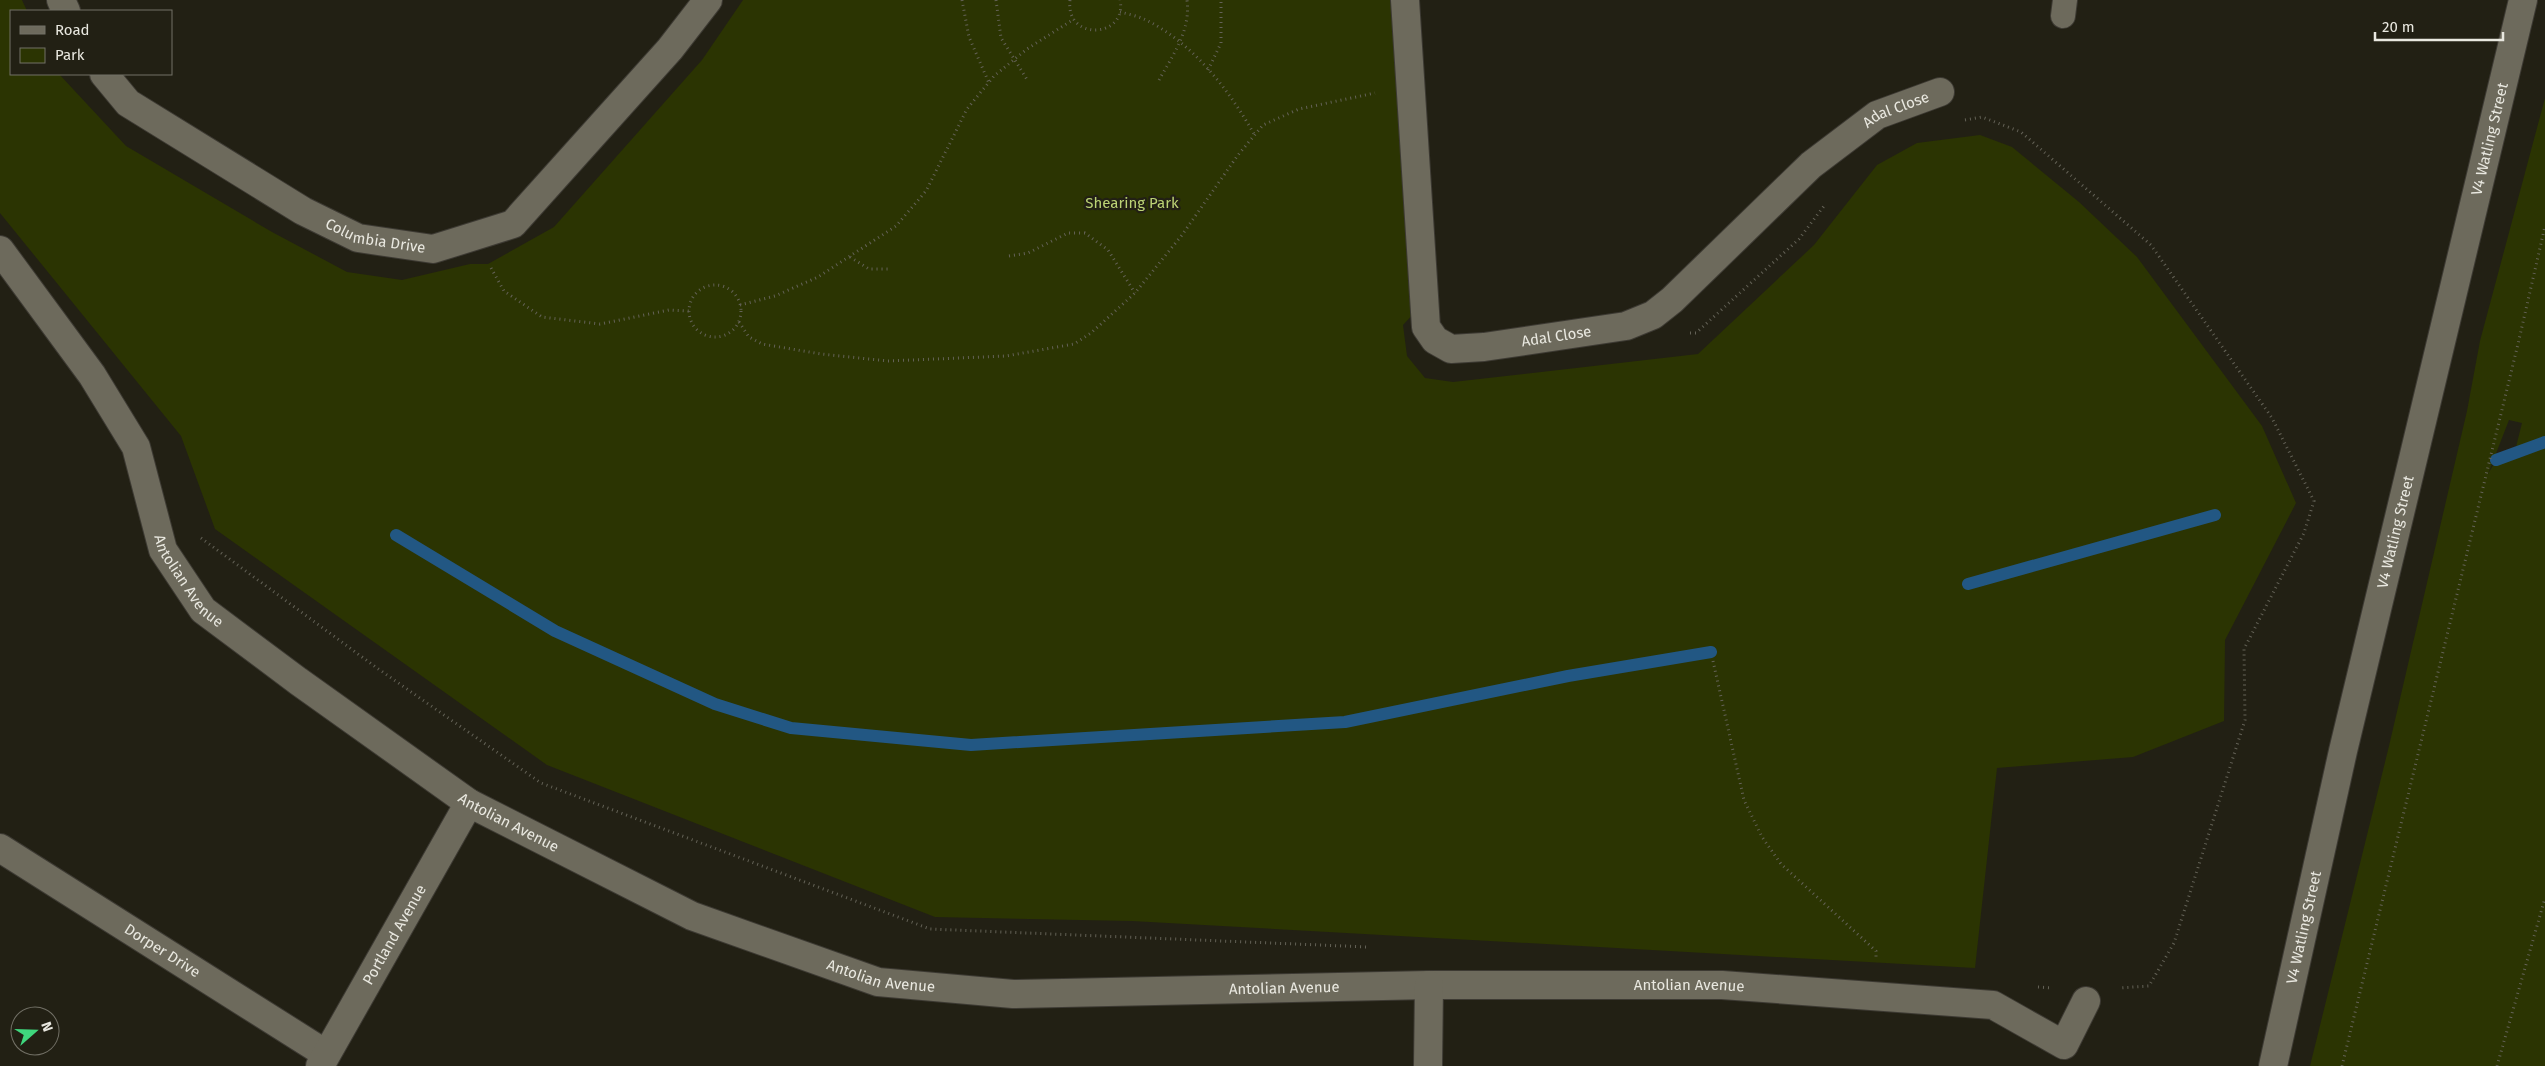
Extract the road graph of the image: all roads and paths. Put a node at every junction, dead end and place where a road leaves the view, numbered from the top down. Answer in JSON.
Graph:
{"nodes":[{"id":1,"x":708,"y":0,"type":"edge"},
{"id":2,"x":962,"y":0,"type":"edge"},
{"id":3,"x":996,"y":0,"type":"edge"},
{"id":4,"x":1070,"y":0,"type":"edge"},
{"id":5,"x":1120,"y":0,"type":"edge"},
{"id":6,"x":1187,"y":0,"type":"edge"},
{"id":7,"x":1221,"y":0,"type":"edge"},
{"id":8,"x":1405,"y":0,"type":"edge"},
{"id":9,"x":2523,"y":0,"type":"edge"},
{"id":10,"x":1120,"y":12,"type":"junction"},
{"id":11,"x":1074,"y":19,"type":"junction"},
{"id":12,"x":1180,"y":44,"type":"junction"},
{"id":13,"x":1013,"y":61,"type":"junction"},
{"id":14,"x":1208,"y":70,"type":"junction"},
{"id":15,"x":105,"y":75,"type":"edge"},
{"id":16,"x":1159,"y":80,"type":"dead end"},
{"id":17,"x":1028,"y":81,"type":"dead end"},
{"id":18,"x":989,"y":83,"type":"junction"},
{"id":19,"x":1384,"y":91,"type":"dead end"},
{"id":20,"x":1940,"y":92,"type":"dead end"},
{"id":21,"x":1956,"y":121,"type":"dead end"},
{"id":22,"x":1254,"y":134,"type":"junction"},
{"id":23,"x":1828,"y":202,"type":"dead end"},
{"id":24,"x":2545,"y":226,"type":"edge"},
{"id":25,"x":0,"y":250,"type":"edge"},
{"id":26,"x":1009,"y":256,"type":"dead end"},
{"id":27,"x":850,"y":257,"type":"junction"},
{"id":28,"x":888,"y":268,"type":"dead end"},
{"id":29,"x":1135,"y":293,"type":"junction"},
{"id":30,"x":740,"y":305,"type":"junction"},
{"id":31,"x":739,"y":322,"type":"junction"},
{"id":32,"x":1686,"y":334,"type":"dead end"},
{"id":33,"x":200,"y":537,"type":"dead end"},
{"id":34,"x":1713,"y":661,"type":"dead end"},
{"id":35,"x":469,"y":803,"type":"junction"},
{"id":36,"x":0,"y":848,"type":"edge"},
{"id":37,"x":2545,"y":898,"type":"edge"},
{"id":38,"x":1376,"y":948,"type":"dead end"},
{"id":39,"x":1877,"y":968,"type":"dead end"},
{"id":40,"x":1429,"y":985,"type":"junction"},
{"id":41,"x":2031,"y":987,"type":"dead end"},
{"id":42,"x":2087,"y":996,"type":"junction"},
{"id":43,"x":2060,"y":1056,"type":"edge"},
{"id":44,"x":323,"y":1060,"type":"edge"},
{"id":45,"x":1428,"y":1066,"type":"edge"},
{"id":46,"x":2272,"y":1066,"type":"edge"},
{"id":47,"x":2342,"y":1066,"type":"edge"},
{"id":48,"x":2497,"y":1066,"type":"edge"}],
"edges":[{"from":1,"to":15,"type":"street","name":"Columbia Drive"},
{"from":2,"to":18,"type":"path"},
{"from":3,"to":13,"type":"path"},
{"from":4,"to":11,"type":"path"},
{"from":5,"to":10,"type":"path"},
{"from":6,"to":12,"type":"path"},
{"from":7,"to":14,"type":"path"},
{"from":8,"to":20,"type":"street","name":"Adal Close"},
{"from":9,"to":46,"type":"street","name":"V4 Watling Street"},
{"from":10,"to":11,"type":"path"},
{"from":10,"to":12,"type":"path"},
{"from":11,"to":13,"type":"path"},
{"from":12,"to":14,"type":"path"},
{"from":12,"to":16,"type":"path"},
{"from":13,"to":17,"type":"path"},
{"from":13,"to":18,"type":"path"},
{"from":14,"to":22,"type":"path"},
{"from":18,"to":27,"type":"path"},
{"from":19,"to":22,"type":"path"},
{"from":21,"to":42,"type":"path"},
{"from":22,"to":29,"type":"path"},
{"from":23,"to":32,"type":"path"},
{"from":24,"to":47,"type":"path"},
{"from":25,"to":35,"type":"street","name":"Antolian Avenue"},
{"from":26,"to":29,"type":"path"},
{"from":27,"to":28,"type":"path"},
{"from":27,"to":30,"type":"path"},
{"from":29,"to":31,"type":"path"},
{"from":30,"to":31,"type":"path"},
{"from":30,"to":31,"type":"path"},
{"from":33,"to":38,"type":"path"},
{"from":34,"to":39,"type":"path"},
{"from":35,"to":40,"type":"street","name":"Antolian Avenue"},
{"from":35,"to":44,"type":"street","name":"Portland Avenue"},
{"from":36,"to":44,"type":"street","name":"Dorper Drive"},
{"from":37,"to":48,"type":"path"},
{"from":40,"to":43,"type":"street","name":"Antolian Avenue"},
{"from":40,"to":45,"type":"street"},
{"from":41,"to":42,"type":"path"},
{"from":42,"to":43,"type":"street","name":"Antolian Avenue"}]}
